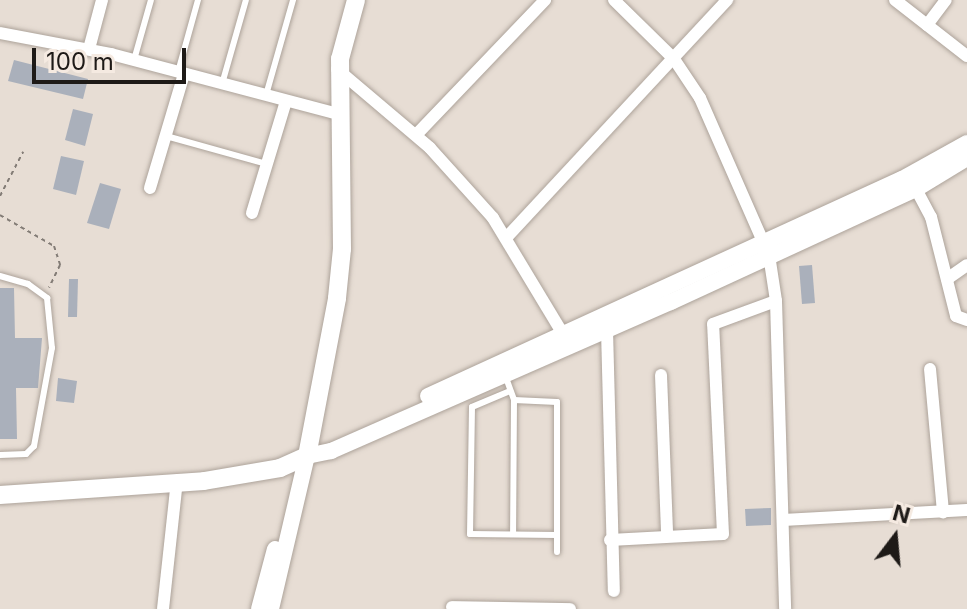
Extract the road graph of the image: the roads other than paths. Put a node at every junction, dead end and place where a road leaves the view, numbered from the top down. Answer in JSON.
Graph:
{"nodes":[{"id":1,"x":102,"y":0,"type":"edge"},
{"id":2,"x":151,"y":0,"type":"edge"},
{"id":3,"x":198,"y":0,"type":"edge"},
{"id":4,"x":246,"y":0,"type":"edge"},
{"id":5,"x":293,"y":0,"type":"edge"},
{"id":6,"x":354,"y":0,"type":"edge"},
{"id":7,"x":545,"y":0,"type":"edge"},
{"id":8,"x":614,"y":0,"type":"edge"},
{"id":9,"x":727,"y":0,"type":"edge"},
{"id":10,"x":895,"y":0,"type":"edge"},
{"id":11,"x":946,"y":0,"type":"edge"},
{"id":12,"x":927,"y":25,"type":"junction"},
{"id":13,"x":0,"y":33,"type":"edge"},
{"id":14,"x":89,"y":49,"type":"junction"},
{"id":15,"x":967,"y":56,"type":"edge"},
{"id":16,"x":674,"y":59,"type":"junction"},
{"id":17,"x":134,"y":60,"type":"junction"},
{"id":18,"x":337,"y":69,"type":"junction"},
{"id":19,"x":181,"y":73,"type":"junction"},
{"id":20,"x":222,"y":84,"type":"junction"},
{"id":21,"x":266,"y":95,"type":"junction"},
{"id":22,"x":286,"y":101,"type":"junction"},
{"id":23,"x":334,"y":113,"type":"junction"},
{"id":24,"x":416,"y":135,"type":"junction"},
{"id":25,"x":166,"y":136,"type":"junction"},
{"id":26,"x":967,"y":143,"type":"edge"},
{"id":27,"x":967,"y":158,"type":"edge"},
{"id":28,"x":267,"y":165,"type":"junction"},
{"id":29,"x":150,"y":188,"type":"dead end"},
{"id":30,"x":916,"y":189,"type":"junction"},
{"id":31,"x":252,"y":213,"type":"dead end"},
{"id":32,"x":506,"y":238,"type":"junction"},
{"id":33,"x":767,"y":249,"type":"junction"},
{"id":34,"x":967,"y":265,"type":"edge"},
{"id":35,"x":0,"y":276,"type":"edge"},
{"id":36,"x":947,"y":279,"type":"junction"},
{"id":37,"x":776,"y":301,"type":"junction"},
{"id":38,"x":967,"y":320,"type":"edge"},
{"id":39,"x":607,"y":330,"type":"junction"},
{"id":40,"x":567,"y":340,"type":"junction"},
{"id":41,"x":930,"y":369,"type":"dead end"},
{"id":42,"x":661,"y":375,"type":"dead end"},
{"id":43,"x":508,"y":382,"type":"junction"},
{"id":44,"x":432,"y":400,"type":"junction"},
{"id":45,"x":514,"y":400,"type":"junction"},
{"id":46,"x":304,"y":454,"type":"junction"},
{"id":47,"x":0,"y":455,"type":"edge"},
{"id":48,"x":187,"y":480,"type":"junction"},
{"id":49,"x":0,"y":495,"type":"edge"},
{"id":50,"x":967,"y":510,"type":"edge"},
{"id":51,"x":943,"y":512,"type":"junction"},
{"id":52,"x":783,"y":520,"type":"junction"},
{"id":53,"x":667,"y":533,"type":"junction"},
{"id":54,"x":513,"y":534,"type":"junction"},
{"id":55,"x":557,"y":535,"type":"junction"},
{"id":56,"x":610,"y":540,"type":"junction"},
{"id":57,"x":557,"y":552,"type":"dead end"},
{"id":58,"x":614,"y":591,"type":"dead end"},
{"id":59,"x":452,"y":607,"type":"edge"},
{"id":60,"x":163,"y":609,"type":"edge"},
{"id":61,"x":259,"y":609,"type":"edge"},
{"id":62,"x":271,"y":609,"type":"edge"},
{"id":63,"x":570,"y":609,"type":"edge"},
{"id":64,"x":785,"y":609,"type":"edge"}],
"edges":[{"from":1,"to":14,"type":"street"},
{"from":2,"to":17,"type":"lane"},
{"from":3,"to":19,"type":"lane"},
{"from":4,"to":20,"type":"lane"},
{"from":5,"to":21,"type":"lane"},
{"from":6,"to":18,"type":"main road"},
{"from":7,"to":24,"type":"street"},
{"from":8,"to":16,"type":"street"},
{"from":9,"to":16,"type":"street"},
{"from":10,"to":12,"type":"street"},
{"from":11,"to":12,"type":"street"},
{"from":12,"to":15,"type":"street"},
{"from":13,"to":14,"type":"street"},
{"from":14,"to":17,"type":"street"},
{"from":16,"to":32,"type":"street"},
{"from":16,"to":33,"type":"street"},
{"from":17,"to":19,"type":"street"},
{"from":18,"to":23,"type":"main road"},
{"from":18,"to":24,"type":"street"},
{"from":18,"to":46,"type":"main road"},
{"from":19,"to":20,"type":"street"},
{"from":19,"to":25,"type":"street"},
{"from":20,"to":21,"type":"street"},
{"from":21,"to":22,"type":"street"},
{"from":22,"to":23,"type":"street"},
{"from":22,"to":28,"type":"street"},
{"from":23,"to":46,"type":"main road"},
{"from":24,"to":32,"type":"street"},
{"from":25,"to":28,"type":"lane"},
{"from":25,"to":29,"type":"street"},
{"from":26,"to":33,"type":"street"},
{"from":27,"to":30,"type":"street"},
{"from":28,"to":31,"type":"street"},
{"from":30,"to":33,"type":"street"},
{"from":30,"to":36,"type":"street"},
{"from":32,"to":40,"type":"street"},
{"from":33,"to":37,"type":"street"},
{"from":33,"to":39,"type":"street"},
{"from":33,"to":40,"type":"street"},
{"from":34,"to":36,"type":"street"},
{"from":35,"to":47,"type":"lane"},
{"from":36,"to":38,"type":"street"},
{"from":37,"to":52,"type":"street"},
{"from":37,"to":53,"type":"street"},
{"from":39,"to":40,"type":"street"},
{"from":39,"to":56,"type":"street"},
{"from":40,"to":43,"type":"street"},
{"from":40,"to":44,"type":"street"},
{"from":41,"to":51,"type":"street"},
{"from":42,"to":53,"type":"street"},
{"from":43,"to":44,"type":"street"},
{"from":43,"to":45,"type":"lane"},
{"from":43,"to":54,"type":"lane"},
{"from":44,"to":46,"type":"street"},
{"from":45,"to":54,"type":"lane"},
{"from":45,"to":55,"type":"lane"},
{"from":46,"to":48,"type":"main road"},
{"from":46,"to":61,"type":"street"},
{"from":46,"to":62,"type":"street"},
{"from":48,"to":49,"type":"main road"},
{"from":48,"to":60,"type":"street"},
{"from":50,"to":51,"type":"street"},
{"from":51,"to":52,"type":"street"},
{"from":52,"to":64,"type":"street"},
{"from":53,"to":56,"type":"street"},
{"from":54,"to":55,"type":"lane"},
{"from":55,"to":57,"type":"lane"},
{"from":56,"to":58,"type":"street"},
{"from":59,"to":63,"type":"street"}]}
